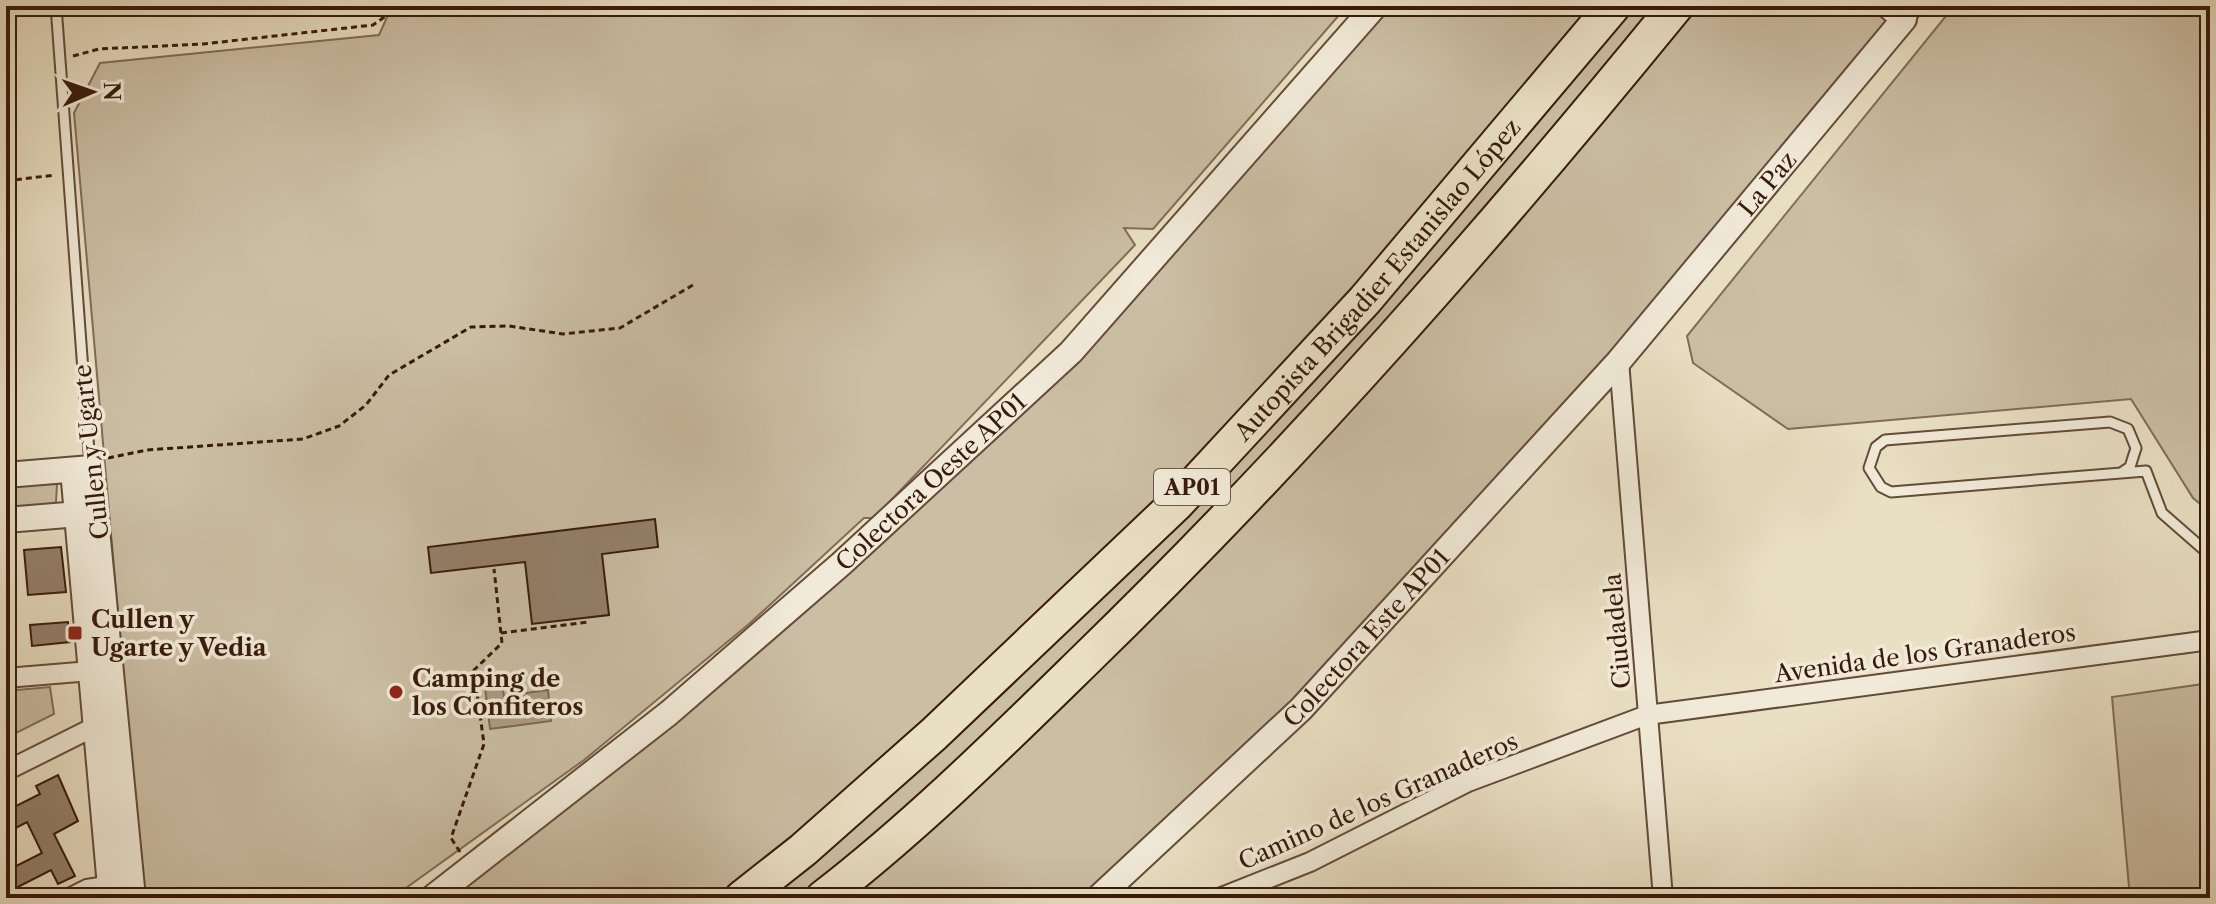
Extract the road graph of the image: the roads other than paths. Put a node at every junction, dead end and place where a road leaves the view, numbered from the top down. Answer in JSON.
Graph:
{"nodes":[{"id":1,"x":56,"y":6,"type":"edge"},
{"id":2,"x":1375,"y":6,"type":"edge"},
{"id":3,"x":1613,"y":6,"type":"edge"},
{"id":4,"x":1676,"y":6,"type":"edge"},
{"id":5,"x":1902,"y":10,"type":"edge"},
{"id":6,"x":1619,"y":361,"type":"junction"},
{"id":7,"x":82,"y":469,"type":"junction"},
{"id":8,"x":2121,"y":473,"type":"junction"},
{"id":9,"x":6,"y":475,"type":"edge"},
{"id":10,"x":87,"y":513,"type":"junction"},
{"id":11,"x":6,"y":520,"type":"edge"},
{"id":12,"x":2210,"y":555,"type":"edge"},
{"id":13,"x":2210,"y":640,"type":"edge"},
{"id":14,"x":101,"y":670,"type":"junction"},
{"id":15,"x":6,"y":678,"type":"edge"},
{"id":16,"x":1647,"y":715,"type":"junction"},
{"id":17,"x":106,"y":721,"type":"junction"},
{"id":18,"x":6,"y":771,"type":"edge"},
{"id":19,"x":121,"y":891,"type":"edge"},
{"id":20,"x":69,"y":898,"type":"edge"},
{"id":21,"x":432,"y":898,"type":"edge"},
{"id":22,"x":742,"y":898,"type":"edge"},
{"id":23,"x":823,"y":898,"type":"edge"},
{"id":24,"x":1098,"y":898,"type":"edge"},
{"id":25,"x":1219,"y":898,"type":"edge"},
{"id":26,"x":1663,"y":898,"type":"edge"}],
"edges":[{"from":1,"to":7,"type":"lane","name":"Cullen y Ugarte"},
{"from":2,"to":21,"type":"street","name":"Colectora Oeste AP01"},
{"from":3,"to":22,"type":"highway","name":"Autopista Brigadier Estanislao López","number":"AP01"},
{"from":4,"to":23,"type":"highway","name":"Autopista Brigadier Estanislao López","number":"AP01"},
{"from":5,"to":6,"type":"street","name":"La Paz"},
{"from":6,"to":16,"type":"street","name":"Ciudadela"},
{"from":6,"to":24,"type":"street","name":"Colectora Este AP01"},
{"from":7,"to":9,"type":"street"},
{"from":7,"to":10,"type":"street","name":"Cullen y Ugarte"},
{"from":8,"to":8,"type":"lane"},
{"from":8,"to":12,"type":"lane"},
{"from":10,"to":11,"type":"street"},
{"from":10,"to":14,"type":"street","name":"Cullen y Ugarte"},
{"from":13,"to":16,"type":"street","name":"Avenida de los Granaderos"},
{"from":14,"to":15,"type":"street"},
{"from":14,"to":17,"type":"street","name":"Cullen y Ugarte"},
{"from":16,"to":25,"type":"street","name":"Camino de los Granaderos"},
{"from":16,"to":26,"type":"street","name":"Ciudadela"},
{"from":17,"to":18,"type":"street"},
{"from":17,"to":19,"type":"street","name":"Cullen y Ugarte"},
{"from":19,"to":20,"type":"street"}]}
